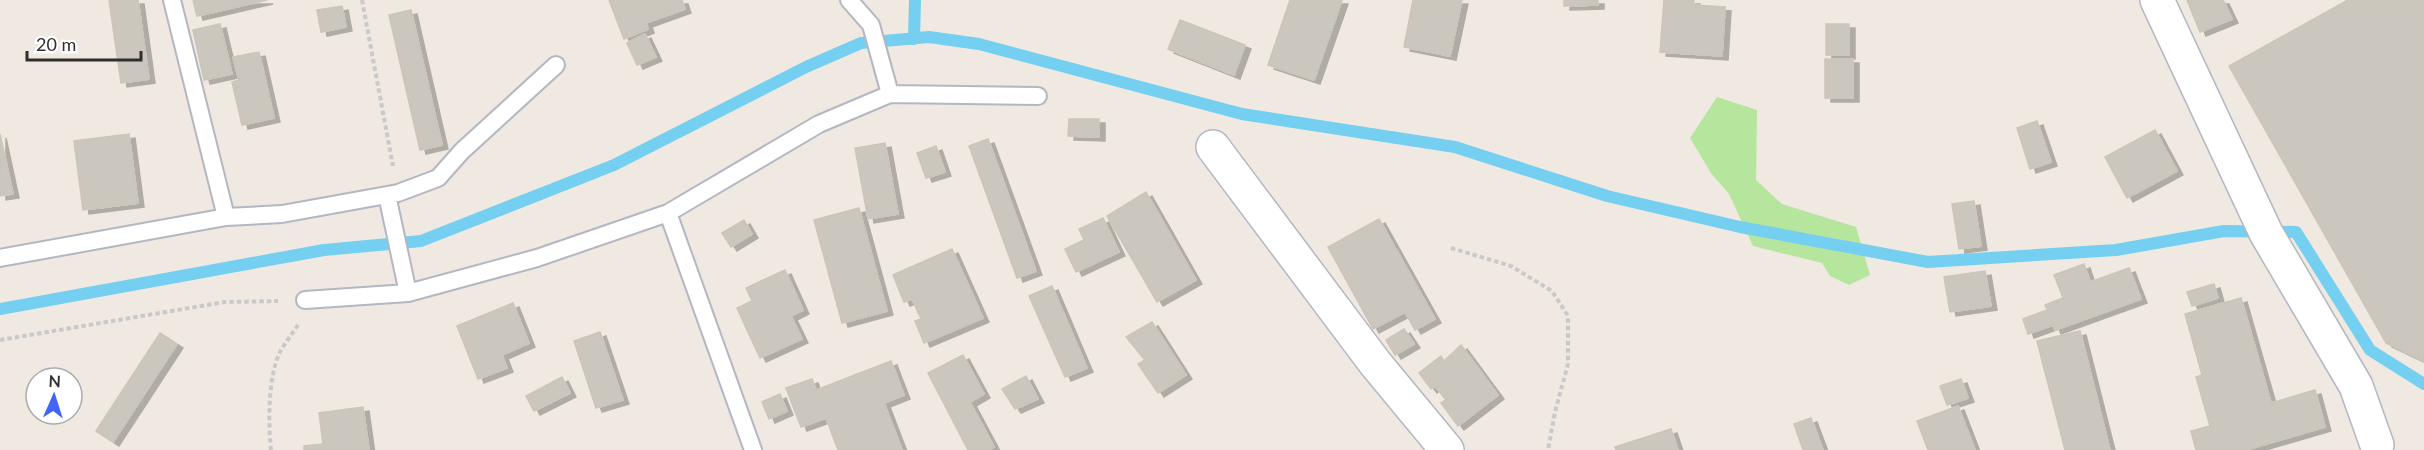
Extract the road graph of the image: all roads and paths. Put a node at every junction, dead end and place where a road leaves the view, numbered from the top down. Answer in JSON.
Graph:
{"nodes":[{"id":1,"x":172,"y":0,"type":"edge"},
{"id":2,"x":362,"y":0,"type":"edge"},
{"id":3,"x":849,"y":0,"type":"edge"},
{"id":4,"x":2157,"y":0,"type":"edge"},
{"id":5,"x":556,"y":65,"type":"dead end"},
{"id":6,"x":890,"y":94,"type":"junction"},
{"id":7,"x":1038,"y":96,"type":"dead end"},
{"id":8,"x":1213,"y":147,"type":"dead end"},
{"id":9,"x":392,"y":194,"type":"junction"},
{"id":10,"x":668,"y":213,"type":"junction"},
{"id":11,"x":226,"y":217,"type":"junction"},
{"id":12,"x":1451,"y":248,"type":"dead end"},
{"id":13,"x":0,"y":258,"type":"edge"},
{"id":14,"x":408,"y":293,"type":"junction"},
{"id":15,"x":305,"y":300,"type":"junction"},
{"id":16,"x":0,"y":340,"type":"edge"},
{"id":17,"x":2370,"y":448,"type":"edge"},
{"id":18,"x":271,"y":450,"type":"edge"},
{"id":19,"x":753,"y":450,"type":"edge"},
{"id":20,"x":1447,"y":450,"type":"edge"},
{"id":21,"x":1548,"y":450,"type":"edge"}],
"edges":[{"from":1,"to":11,"type":"lane"},
{"from":2,"to":9,"type":"path"},
{"from":3,"to":6,"type":"lane"},
{"from":4,"to":17,"type":"street"},
{"from":5,"to":9,"type":"lane"},
{"from":6,"to":7,"type":"lane"},
{"from":6,"to":10,"type":"lane"},
{"from":8,"to":20,"type":"street"},
{"from":9,"to":11,"type":"lane"},
{"from":9,"to":14,"type":"lane"},
{"from":10,"to":14,"type":"lane"},
{"from":10,"to":19,"type":"lane"},
{"from":11,"to":13,"type":"lane"},
{"from":12,"to":21,"type":"path"},
{"from":14,"to":15,"type":"lane"},
{"from":15,"to":16,"type":"path"},
{"from":15,"to":18,"type":"path"}]}
